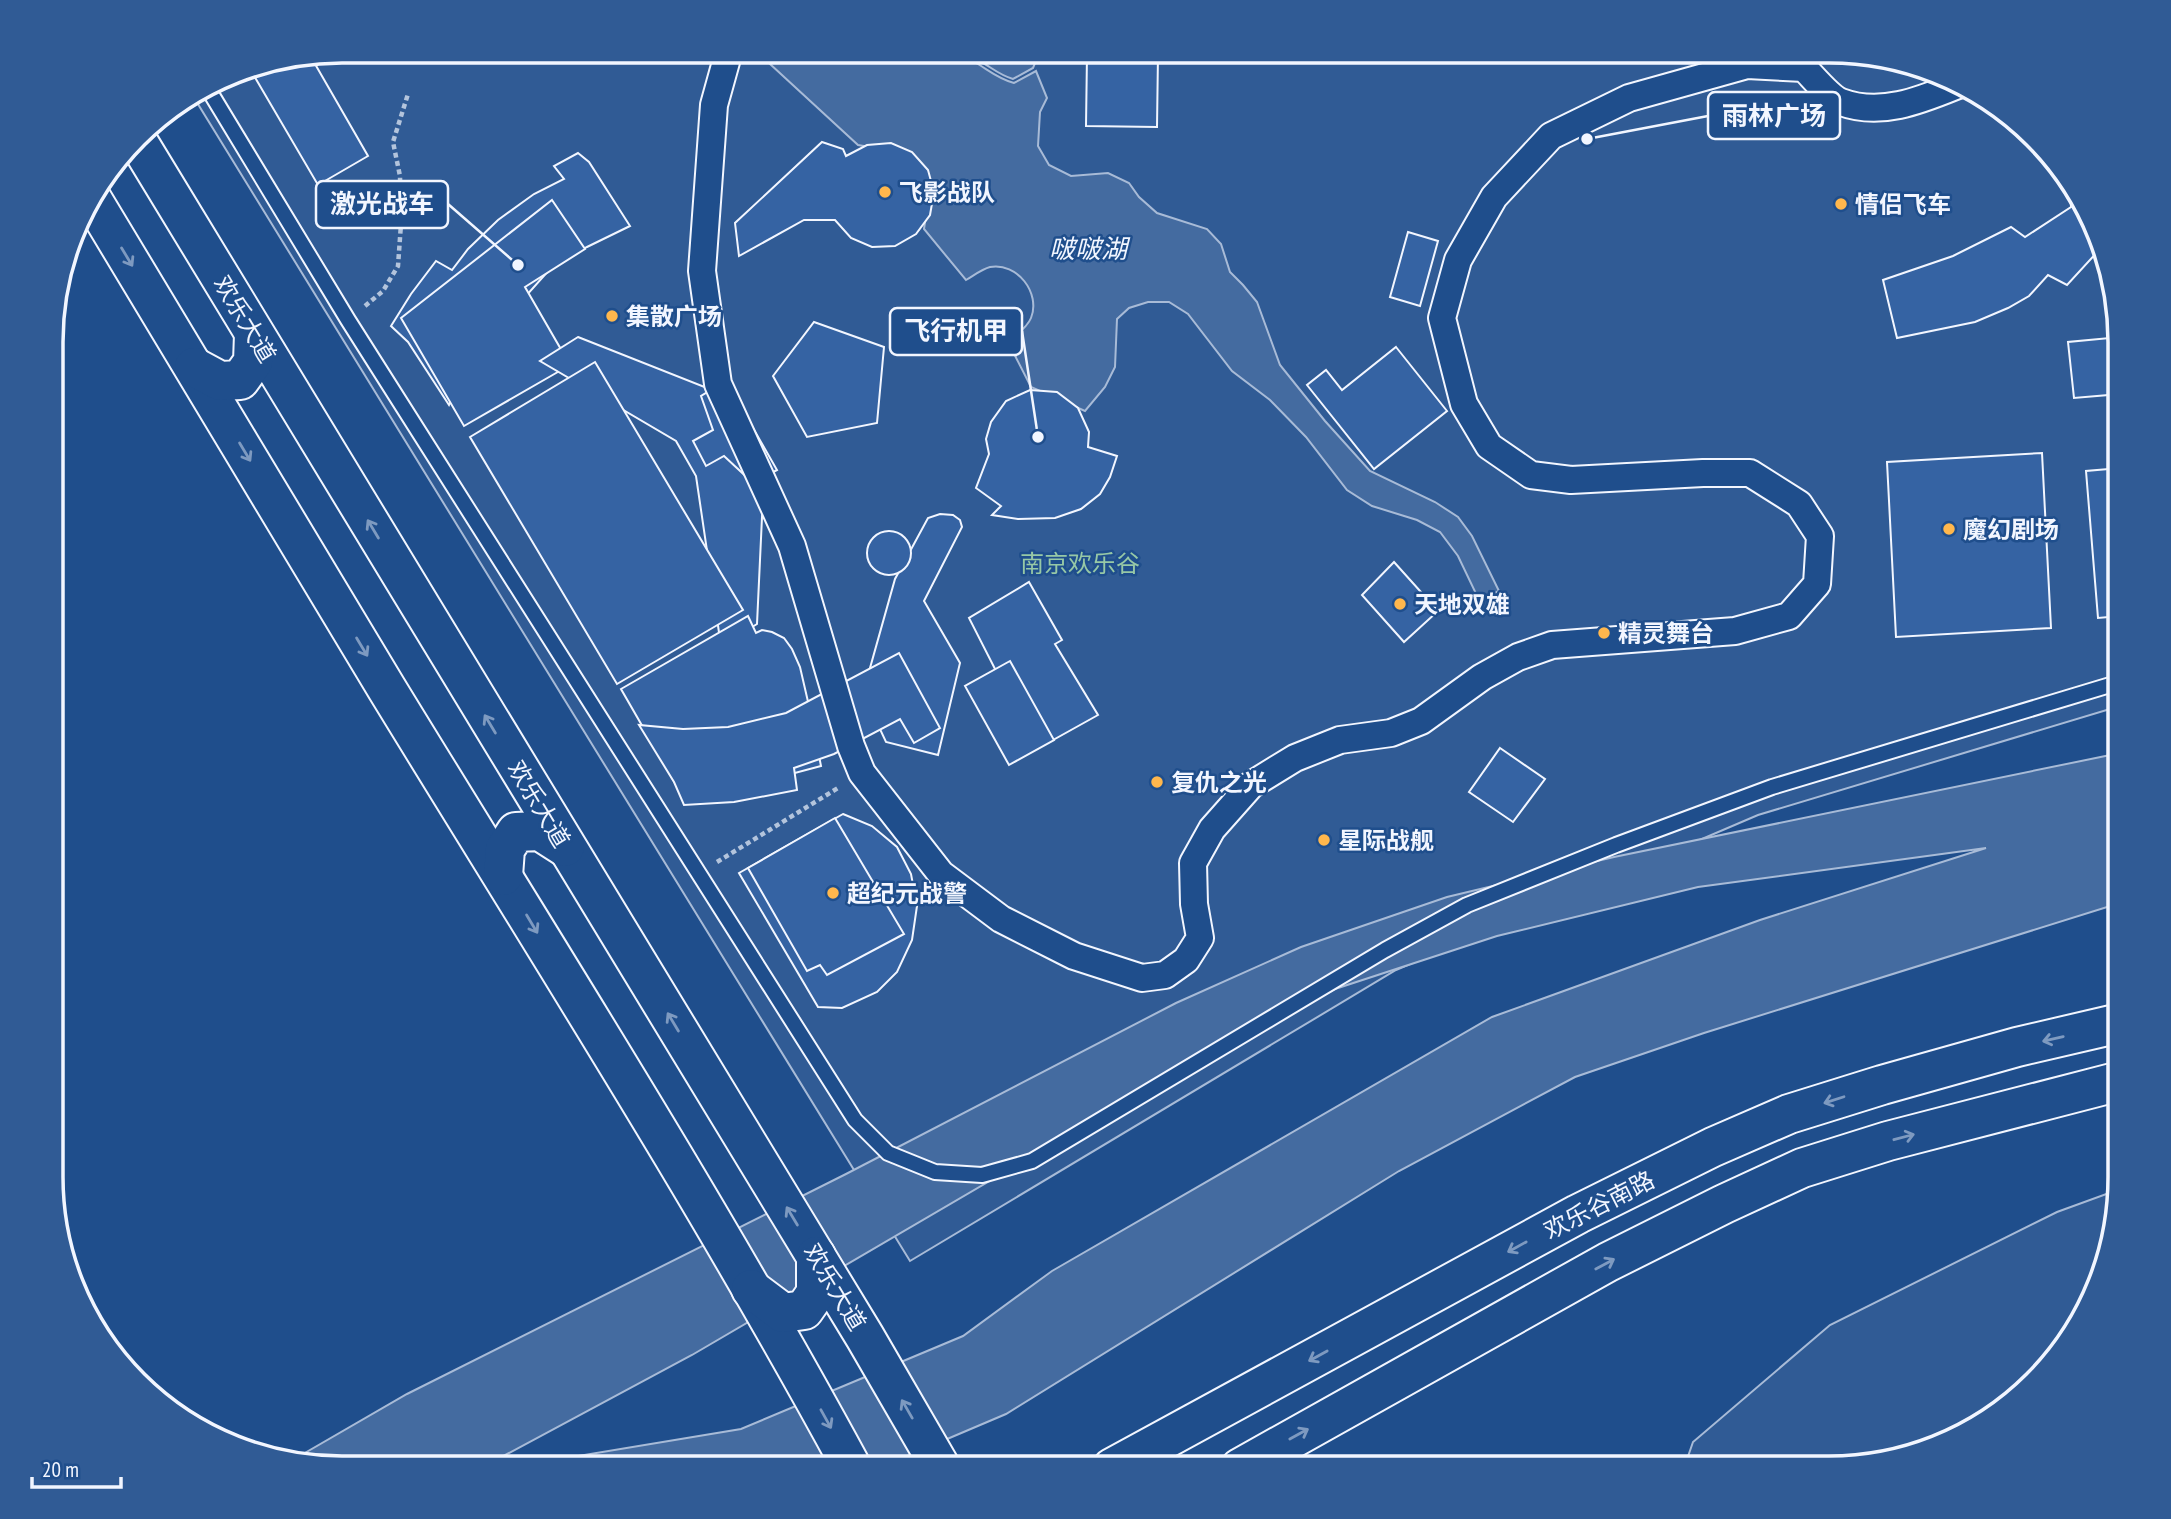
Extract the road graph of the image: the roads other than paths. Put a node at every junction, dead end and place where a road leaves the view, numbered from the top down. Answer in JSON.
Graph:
{"nodes":[{"id":1,"x":726,"y":63,"type":"edge"},
{"id":2,"x":1947,"y":89,"type":"edge"},
{"id":3,"x":212,"y":95,"type":"edge"},
{"id":4,"x":142,"y":148,"type":"edge"},
{"id":5,"x":97,"y":208,"type":"edge"},
{"id":6,"x":254,"y":334,"type":"junction"},
{"id":7,"x":194,"y":367,"type":"junction"},
{"id":8,"x":2108,"y":686,"type":"edge"},
{"id":9,"x":565,"y":847,"type":"junction"},
{"id":10,"x":503,"y":876,"type":"junction"},
{"id":11,"x":2108,"y":1026,"type":"edge"},
{"id":12,"x":2108,"y":1085,"type":"edge"},
{"id":13,"x":816,"y":1256,"type":"junction"},
{"id":14,"x":751,"y":1289,"type":"junction"},
{"id":15,"x":845,"y":1456,"type":"edge"},
{"id":16,"x":934,"y":1456,"type":"edge"},
{"id":17,"x":1134,"y":1456,"type":"edge"},
{"id":18,"x":1261,"y":1456,"type":"edge"}],
"edges":[{"from":1,"to":2,"type":"street"},
{"from":3,"to":8,"type":"lane"},
{"from":4,"to":6,"type":"main road","name":"欢乐大道"},
{"from":5,"to":7,"type":"main road","one_way":true},
{"from":6,"to":7,"type":"main road"},
{"from":9,"to":6,"type":"main road","name":"欢乐大道","one_way":true},
{"from":7,"to":10,"type":"main road","one_way":true},
{"from":9,"to":10,"type":"main road"},
{"from":13,"to":9,"type":"main road","name":"欢乐大道","one_way":true},
{"from":10,"to":14,"type":"main road","one_way":true},
{"from":11,"to":17,"type":"main road","name":"欢乐谷南路","one_way":true},
{"from":18,"to":12,"type":"main road","one_way":true},
{"from":13,"to":14,"type":"main road"},
{"from":16,"to":13,"type":"main road","name":"欢乐大道","one_way":true},
{"from":14,"to":15,"type":"main road","one_way":true}]}
